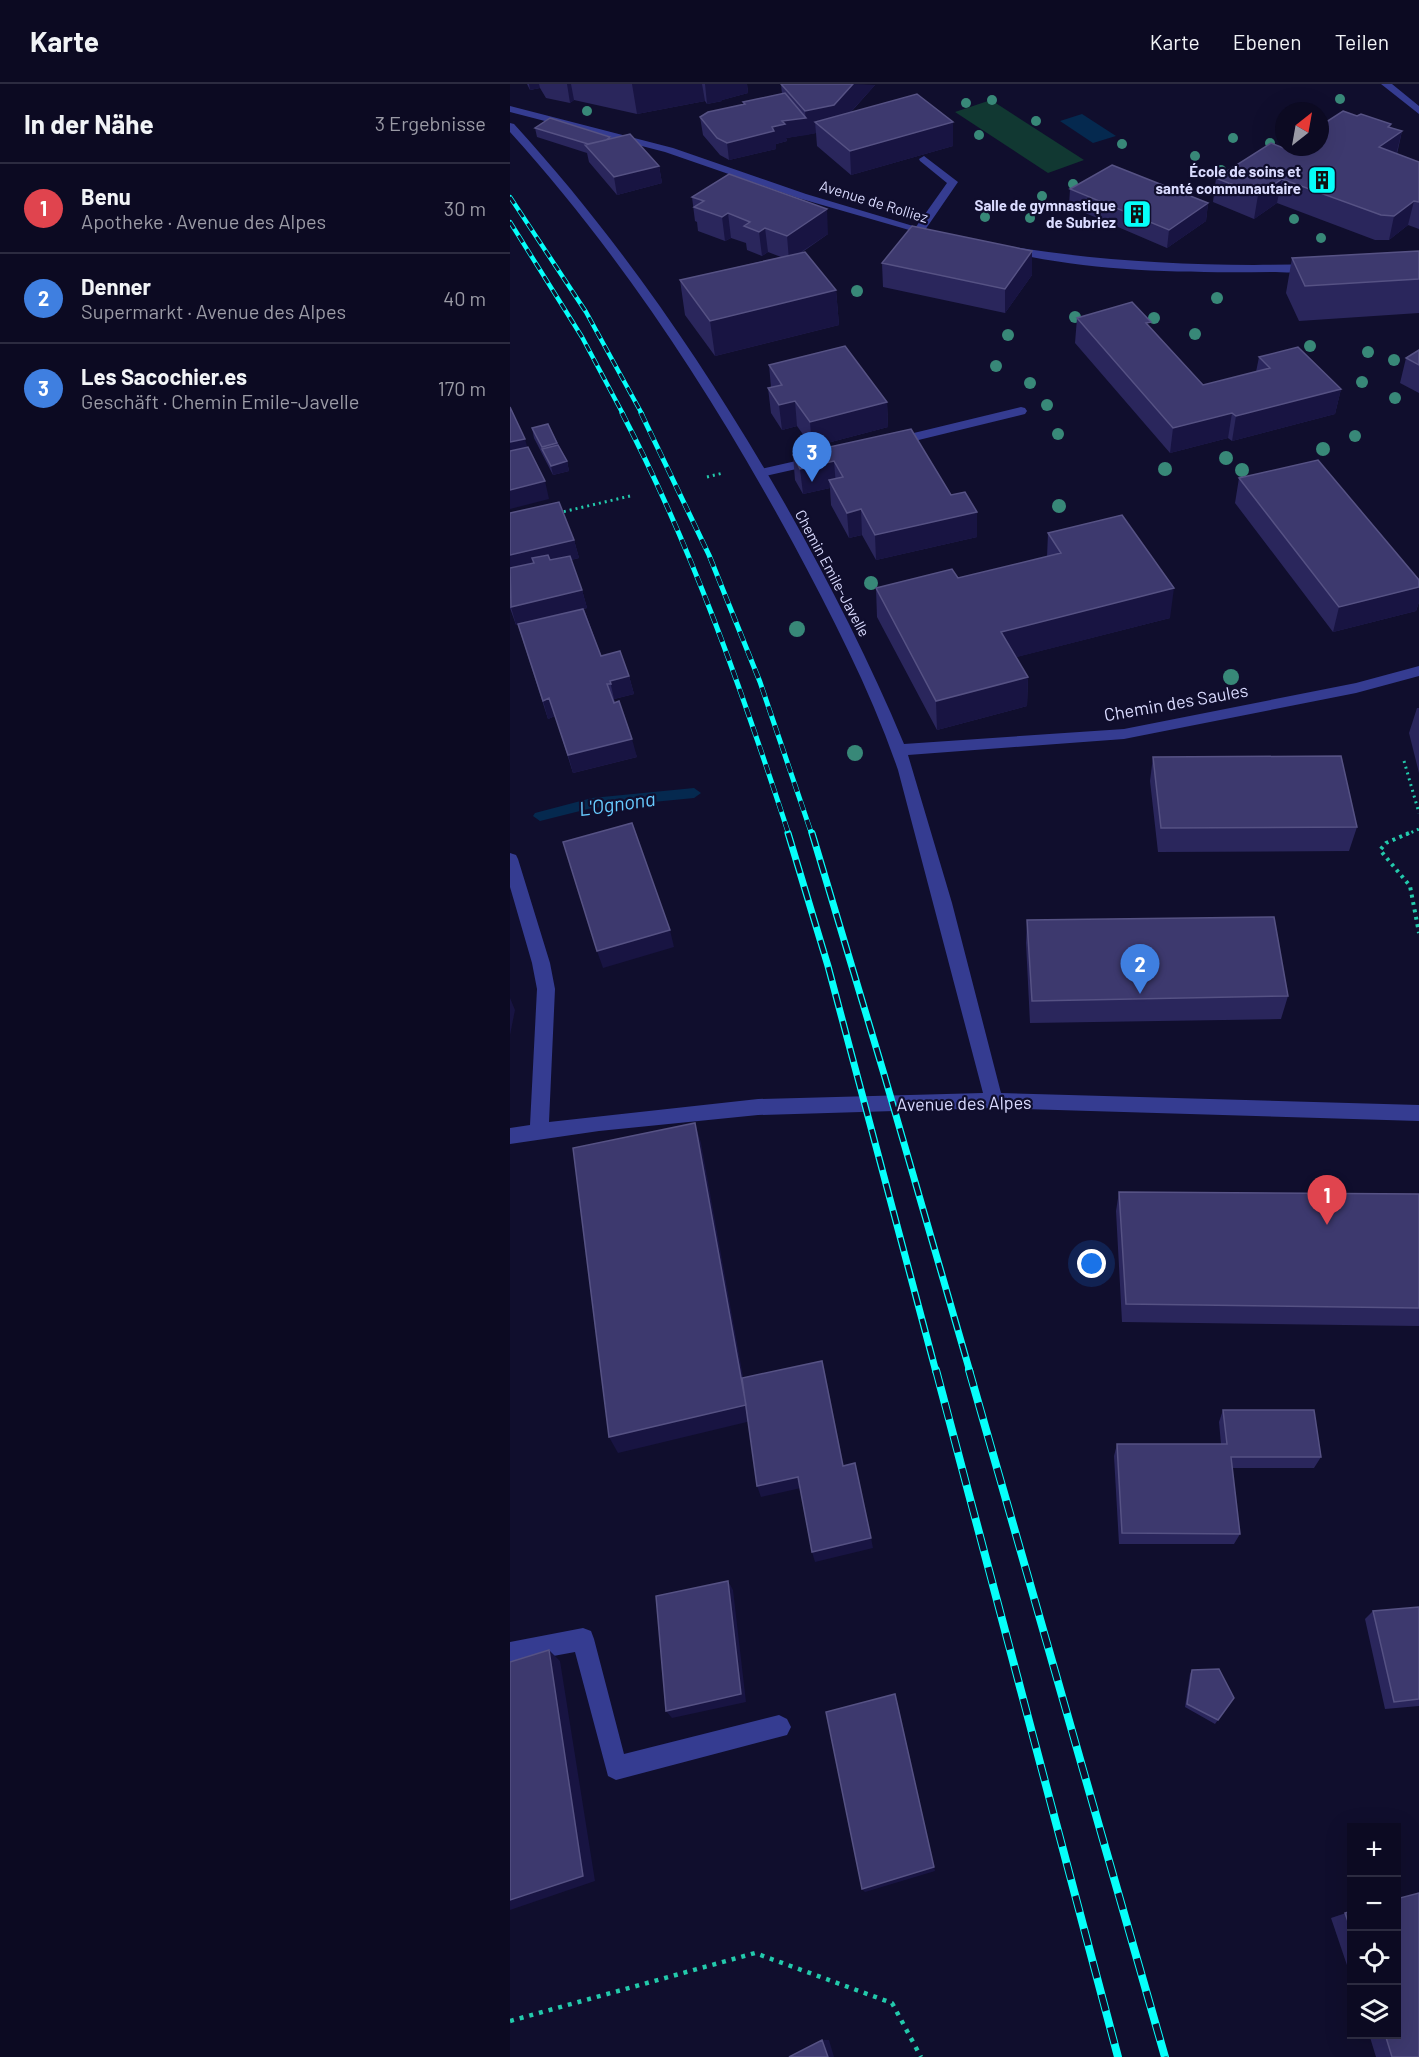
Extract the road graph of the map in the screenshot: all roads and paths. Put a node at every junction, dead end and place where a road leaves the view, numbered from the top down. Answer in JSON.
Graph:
{"nodes":[{"id":1,"x":1386,"y":84,"type":"edge"},
{"id":2,"x":1417,"y":108,"type":"edge"},
{"id":3,"x":510,"y":109,"type":"edge"},
{"id":4,"x":510,"y":126,"type":"edge"},
{"id":5,"x":924,"y":159,"type":"edge"},
{"id":6,"x":920,"y":231,"type":"junction"},
{"id":7,"x":950,"y":238,"type":"edge"},
{"id":8,"x":993,"y":246,"type":"edge"},
{"id":9,"x":1328,"y":266,"type":"edge"},
{"id":10,"x":1021,"y":411,"type":"dead end"},
{"id":11,"x":886,"y":444,"type":"edge"},
{"id":12,"x":829,"y":457,"type":"edge"},
{"id":13,"x":761,"y":473,"type":"junction"},
{"id":14,"x":630,"y":496,"type":"dead end"},
{"id":15,"x":554,"y":514,"type":"edge"},
{"id":16,"x":1419,"y":671,"type":"edge"},
{"id":17,"x":900,"y":750,"type":"junction"},
{"id":18,"x":1404,"y":761,"type":"dead end"},
{"id":19,"x":1419,"y":813,"type":"edge"},
{"id":20,"x":1419,"y":829,"type":"edge"},
{"id":21,"x":510,"y":859,"type":"edge"},
{"id":22,"x":1419,"y":933,"type":"edge"},
{"id":23,"x":994,"y":1100,"type":"junction"},
{"id":24,"x":1419,"y":1113,"type":"edge"},
{"id":25,"x":539,"y":1132,"type":"junction"},
{"id":26,"x":510,"y":1136,"type":"edge"},
{"id":27,"x":510,"y":1653,"type":"edge"},
{"id":28,"x":779,"y":1727,"type":"dead end"},
{"id":29,"x":510,"y":2020,"type":"edge"},
{"id":30,"x":921,"y":2057,"type":"edge"}],
"edges":[{"from":1,"to":2,"type":"street"},
{"from":3,"to":6,"type":"street","name":"Avenue de Rolliez"},
{"from":4,"to":13,"type":"street","name":"Chemin Emile-Javelle"},
{"from":5,"to":6,"type":"street"},
{"from":6,"to":7,"type":"street","name":"Avenue de Rolliez"},
{"from":8,"to":9,"type":"street"},
{"from":10,"to":11,"type":"street"},
{"from":12,"to":13,"type":"street"},
{"from":13,"to":17,"type":"street","name":"Chemin Emile-Javelle"},
{"from":14,"to":15,"type":"path"},
{"from":16,"to":17,"type":"street","name":"Chemin des Saules"},
{"from":17,"to":23,"type":"street","name":"Chemin Emile-Javelle"},
{"from":18,"to":19,"type":"path"},
{"from":20,"to":22,"type":"path"},
{"from":21,"to":25,"type":"street"},
{"from":23,"to":24,"type":"street","name":"Avenue des Alpes"},
{"from":23,"to":25,"type":"street","name":"Avenue des Alpes"},
{"from":25,"to":26,"type":"street","name":"Avenue des Alpes"},
{"from":27,"to":28,"type":"street"},
{"from":29,"to":30,"type":"path"}]}
